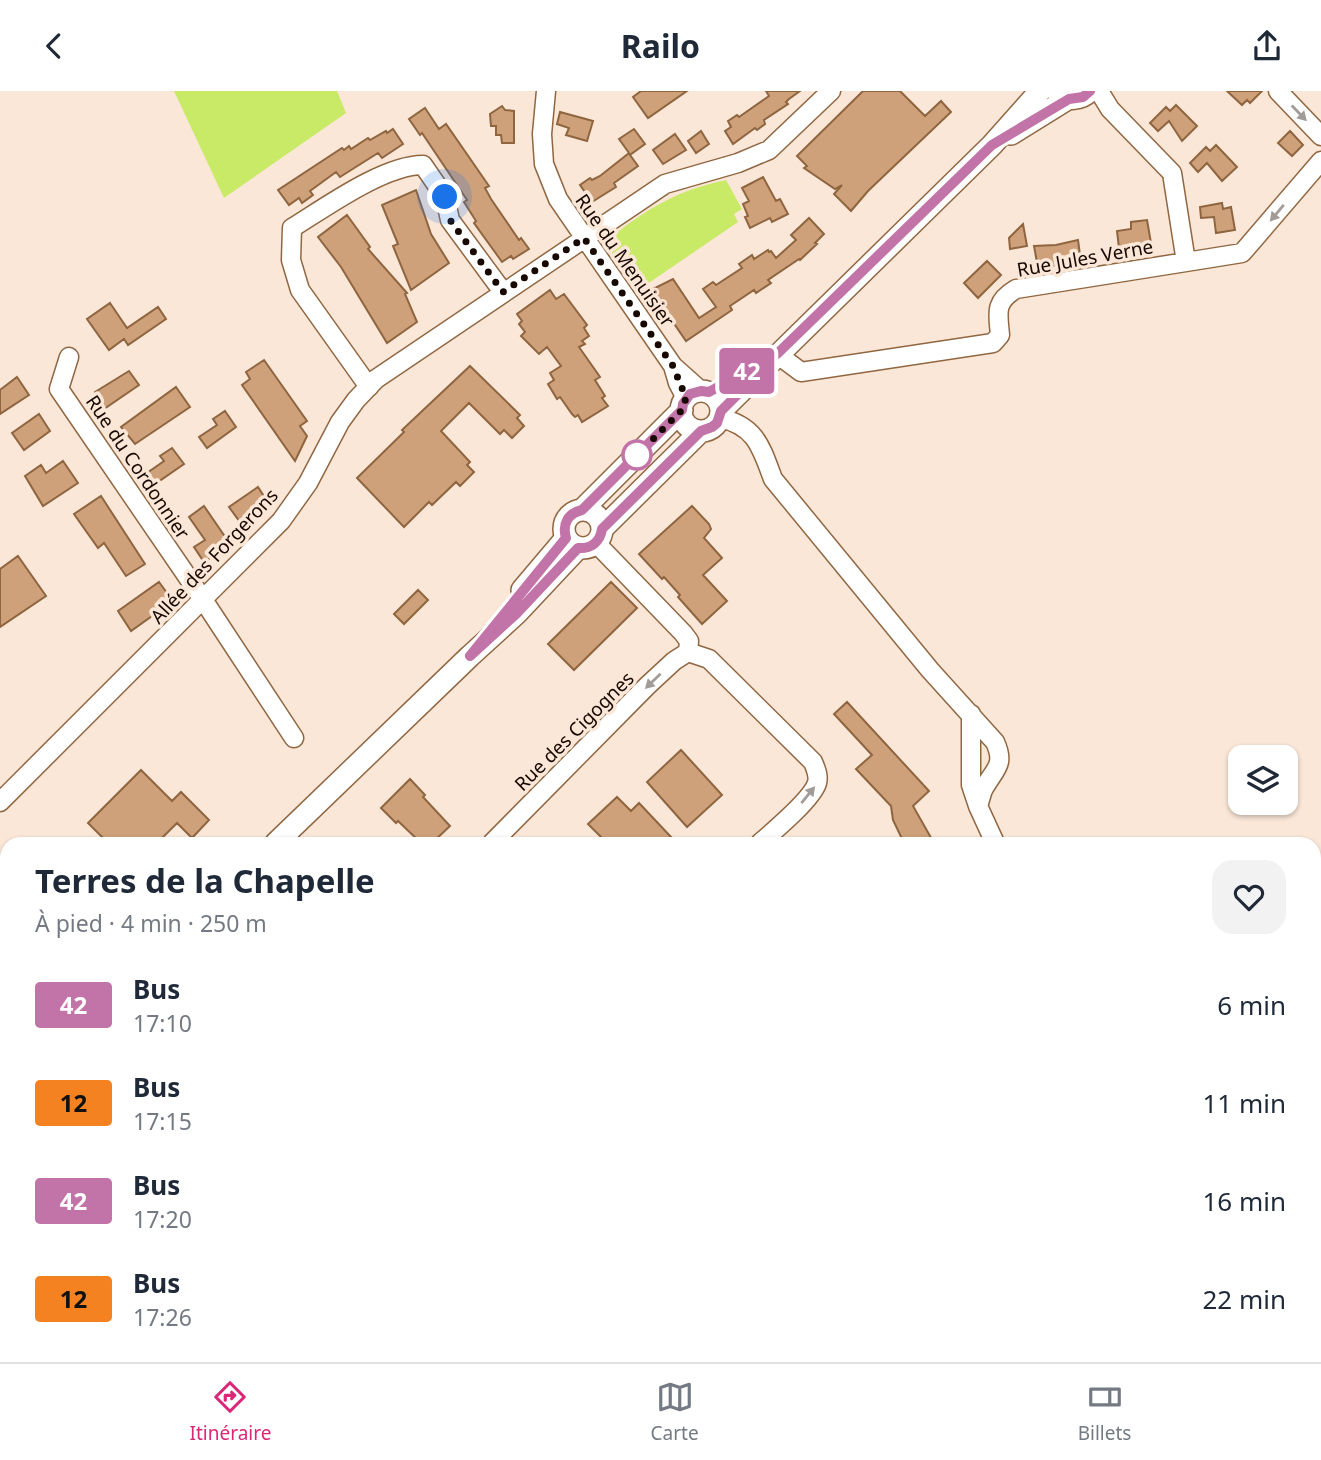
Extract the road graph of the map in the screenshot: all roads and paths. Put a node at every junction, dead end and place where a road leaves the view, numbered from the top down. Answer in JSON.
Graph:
{"nodes":[{"id":1,"x":546,"y":91,"type":"edge"},
{"id":2,"x":831,"y":91,"type":"edge"},
{"id":3,"x":1041,"y":91,"type":"edge"},
{"id":4,"x":1278,"y":91,"type":"edge"},
{"id":5,"x":1079,"y":94,"type":"edge"},
{"id":6,"x":1321,"y":136,"type":"edge"},
{"id":7,"x":992,"y":145,"type":"junction"},
{"id":8,"x":1321,"y":161,"type":"edge"},
{"id":9,"x":584,"y":238,"type":"junction"},
{"id":10,"x":1186,"y":262,"type":"junction"},
{"id":11,"x":503,"y":292,"type":"junction"},
{"id":12,"x":777,"y":354,"type":"junction"},
{"id":13,"x":69,"y":357,"type":"dead end"},
{"id":14,"x":369,"y":387,"type":"junction"},
{"id":15,"x":694,"y":398,"type":"junction"},
{"id":16,"x":721,"y":414,"type":"junction"},
{"id":17,"x":701,"y":431,"type":"junction"},
{"id":18,"x":582,"y":510,"type":"junction"},
{"id":19,"x":585,"y":539,"type":"junction"},
{"id":20,"x":204,"y":601,"type":"junction"},
{"id":21,"x":688,"y":652,"type":"junction"},
{"id":22,"x":971,"y":714,"type":"junction"},
{"id":23,"x":294,"y":738,"type":"dead end"},
{"id":24,"x":0,"y":801,"type":"edge"},
{"id":25,"x":978,"y":806,"type":"junction"},
{"id":26,"x":282,"y":837,"type":"edge"},
{"id":27,"x":498,"y":837,"type":"edge"},
{"id":28,"x":767,"y":837,"type":"edge"},
{"id":29,"x":992,"y":837,"type":"edge"}],
"edges":[{"from":1,"to":9,"type":"street","name":"Rue du Menuisier"},
{"from":2,"to":9,"type":"street","name":"Allée des Forgerons"},
{"from":3,"to":7,"type":"main road"},
{"from":4,"to":6,"type":"street","one_way":true},
{"from":5,"to":7,"type":"main road"},
{"from":5,"to":10,"type":"street"},
{"from":7,"to":12,"type":"main road"},
{"from":8,"to":10,"type":"street","name":"Rue Jules Verne","one_way":true},
{"from":9,"to":11,"type":"street","name":"Allée des Forgerons"},
{"from":9,"to":15,"type":"street","name":"Rue du Menuisier"},
{"from":10,"to":12,"type":"street","name":"Rue Jules Verne"},
{"from":11,"to":14,"type":"street","name":"Allée des Forgerons"},
{"from":11,"to":14,"type":"street"},
{"from":12,"to":15,"type":"main road"},
{"from":12,"to":16,"type":"main road"},
{"from":13,"to":20,"type":"street","name":"Rue du Cordonnier"},
{"from":14,"to":20,"type":"street","name":"Allée des Forgerons"},
{"from":15,"to":16,"type":"main road"},
{"from":15,"to":17,"type":"main road"},
{"from":15,"to":18,"type":"main road"},
{"from":16,"to":17,"type":"main road"},
{"from":16,"to":22,"type":"street"},
{"from":17,"to":19,"type":"main road"},
{"from":18,"to":19,"type":"main road"},
{"from":18,"to":19,"type":"main road"},
{"from":19,"to":21,"type":"street"},
{"from":19,"to":26,"type":"main road"},
{"from":20,"to":23,"type":"street","name":"Rue du Cordonnier"},
{"from":20,"to":24,"type":"street","name":"Allée des Forgerons"},
{"from":21,"to":27,"type":"street","name":"Rue des Cigognes","one_way":true},
{"from":28,"to":21,"type":"street","one_way":true},
{"from":22,"to":25,"type":"street"},
{"from":22,"to":25,"type":"street"},
{"from":25,"to":29,"type":"street"}]}
